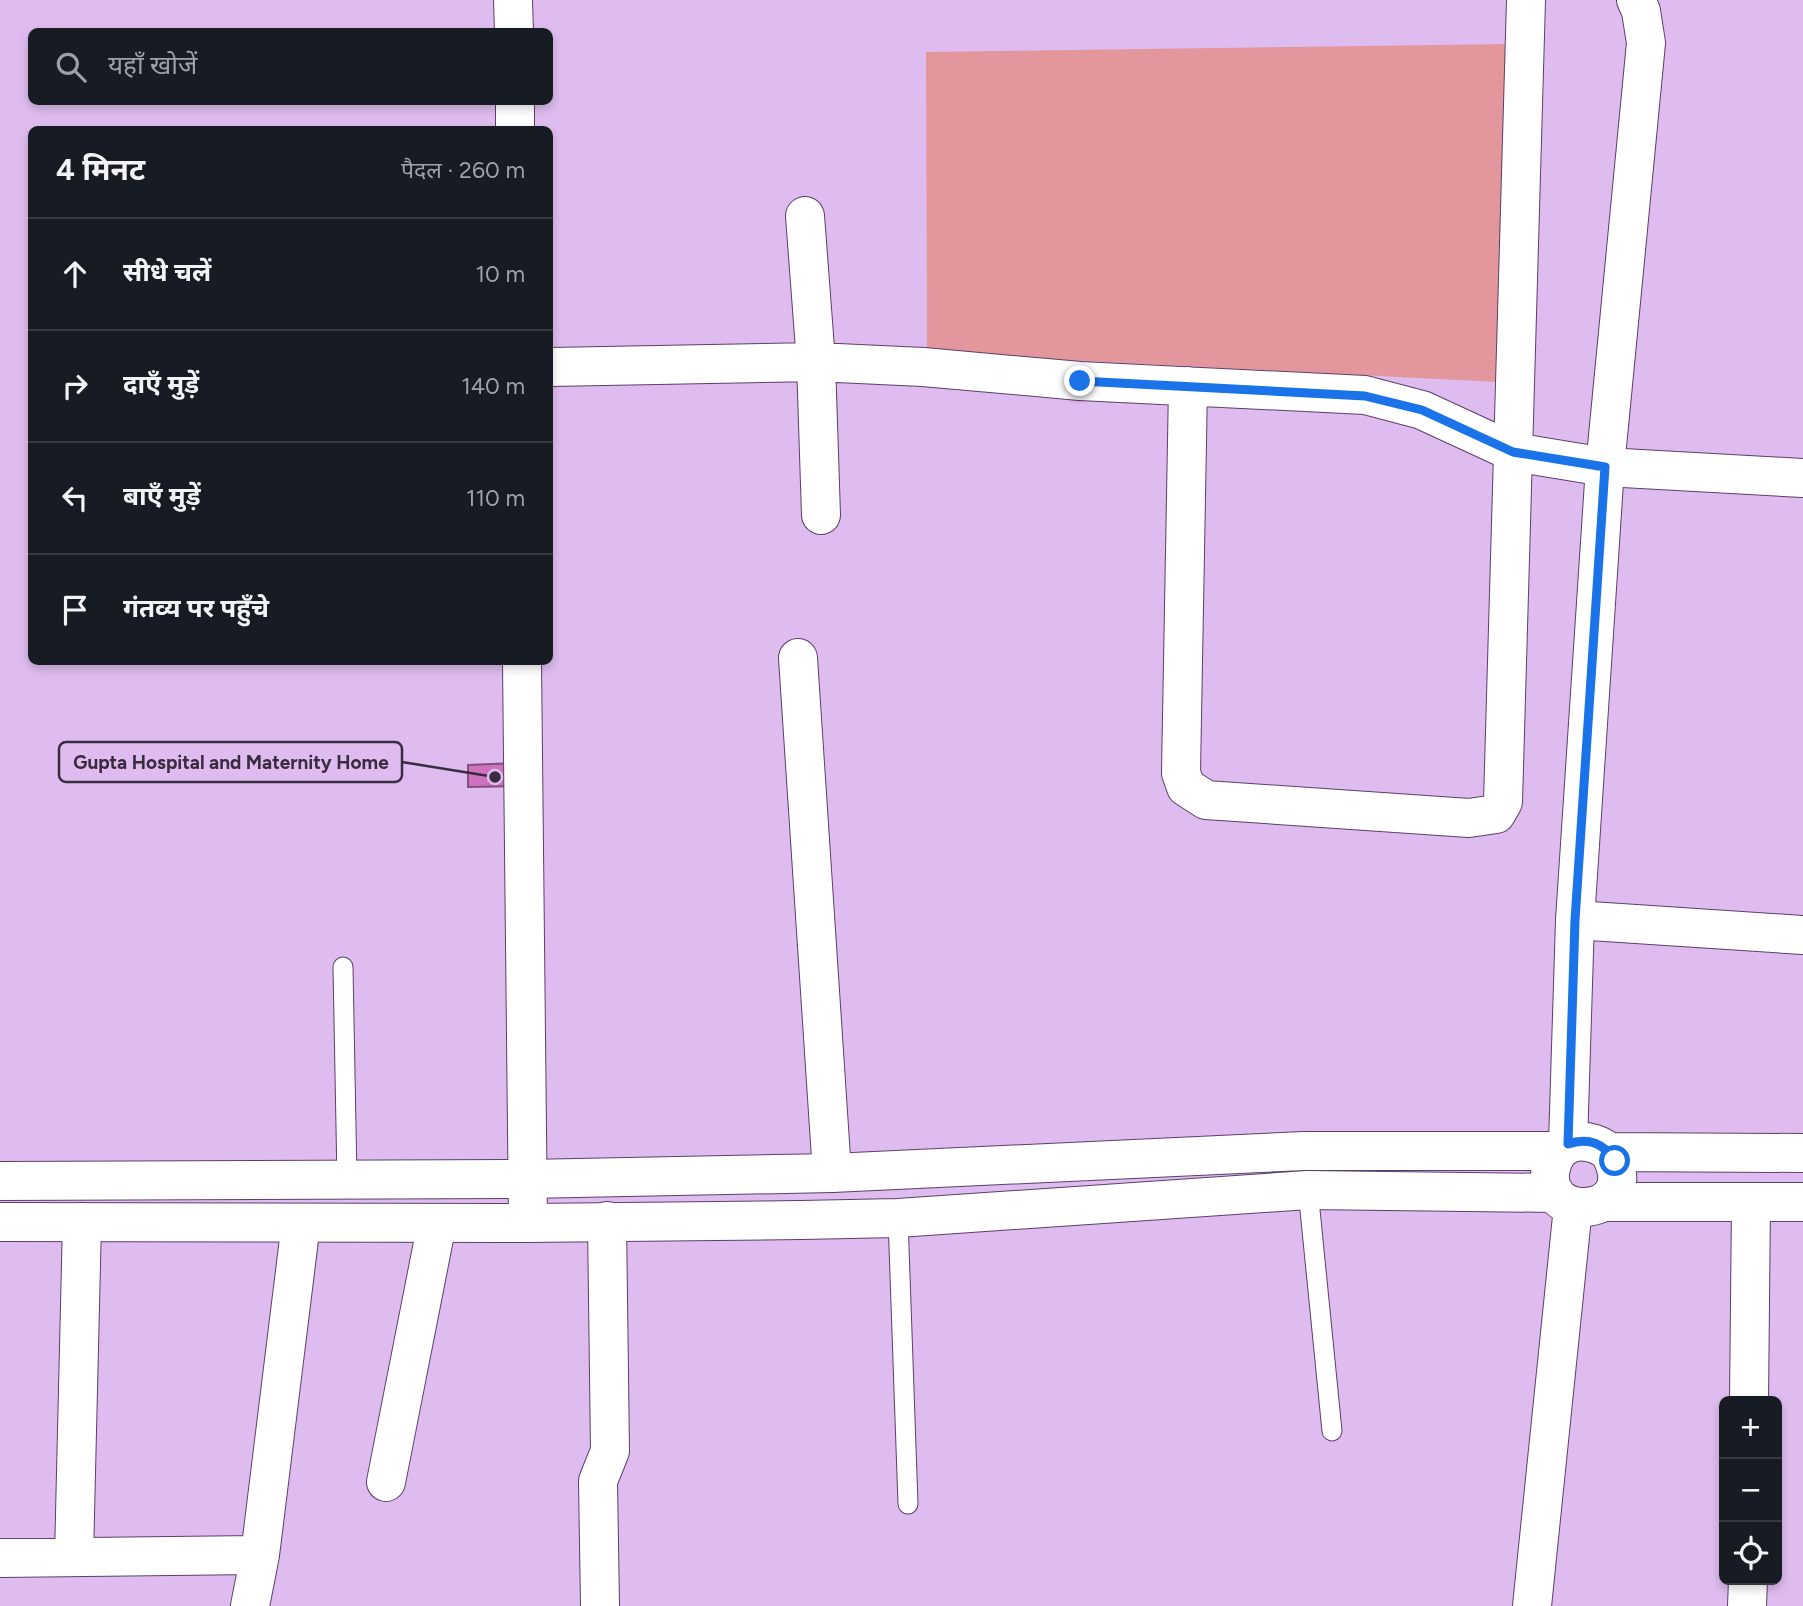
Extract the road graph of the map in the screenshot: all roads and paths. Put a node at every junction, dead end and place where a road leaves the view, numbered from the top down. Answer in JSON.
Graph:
{"nodes":[{"id":1,"x":513,"y":0,"type":"edge"},
{"id":2,"x":1526,"y":0,"type":"edge"},
{"id":3,"x":1636,"y":0,"type":"edge"},
{"id":4,"x":514,"y":28,"type":"edge"},
{"id":5,"x":515,"y":105,"type":"edge"},
{"id":6,"x":515,"y":126,"type":"edge"},
{"id":7,"x":805,"y":216,"type":"dead end"},
{"id":8,"x":816,"y":362,"type":"junction"},
{"id":9,"x":553,"y":367,"type":"edge"},
{"id":10,"x":1188,"y":386,"type":"junction"},
{"id":11,"x":1513,"y":452,"type":"junction"},
{"id":12,"x":1605,"y":467,"type":"junction"},
{"id":13,"x":1803,"y":478,"type":"edge"},
{"id":14,"x":821,"y":515,"type":"dead end"},
{"id":15,"x":798,"y":657,"type":"dead end"},
{"id":16,"x":522,"y":665,"type":"edge"},
{"id":17,"x":1575,"y":920,"type":"junction"},
{"id":18,"x":1803,"y":935,"type":"edge"},
{"id":19,"x":343,"y":967,"type":"dead end"},
{"id":20,"x":1564,"y":1148,"type":"junction"},
{"id":21,"x":1609,"y":1152,"type":"junction"},
{"id":22,"x":1803,"y":1153,"type":"edge"},
{"id":23,"x":832,"y":1173,"type":"junction"},
{"id":24,"x":527,"y":1179,"type":"junction"},
{"id":25,"x":346,"y":1180,"type":"junction"},
{"id":26,"x":0,"y":1181,"type":"edge"},
{"id":27,"x":1308,"y":1190,"type":"junction"},
{"id":28,"x":1577,"y":1200,"type":"junction"},
{"id":29,"x":1803,"y":1202,"type":"edge"},
{"id":30,"x":1751,"y":1203,"type":"junction"},
{"id":31,"x":898,"y":1218,"type":"junction"},
{"id":32,"x":607,"y":1221,"type":"junction"},
{"id":33,"x":0,"y":1222,"type":"edge"},
{"id":34,"x":82,"y":1222,"type":"junction"},
{"id":35,"x":301,"y":1223,"type":"junction"},
{"id":36,"x":437,"y":1223,"type":"junction"},
{"id":37,"x":528,"y":1223,"type":"junction"},
{"id":38,"x":1749,"y":1396,"type":"edge"},
{"id":39,"x":1332,"y":1431,"type":"dead end"},
{"id":40,"x":386,"y":1482,"type":"dead end"},
{"id":41,"x":908,"y":1504,"type":"dead end"},
{"id":42,"x":260,"y":1555,"type":"junction"},
{"id":43,"x":74,"y":1557,"type":"junction"},
{"id":44,"x":0,"y":1558,"type":"edge"},
{"id":45,"x":1748,"y":1585,"type":"edge"},
{"id":46,"x":250,"y":1606,"type":"edge"},
{"id":47,"x":600,"y":1606,"type":"edge"},
{"id":48,"x":1532,"y":1606,"type":"edge"},
{"id":49,"x":1747,"y":1606,"type":"edge"}],
"edges":[{"from":1,"to":4,"type":"street"},
{"from":2,"to":11,"type":"street"},
{"from":3,"to":12,"type":"street"},
{"from":5,"to":6,"type":"street"},
{"from":7,"to":8,"type":"street"},
{"from":8,"to":9,"type":"street"},
{"from":8,"to":10,"type":"street"},
{"from":8,"to":14,"type":"street"},
{"from":10,"to":11,"type":"street"},
{"from":10,"to":11,"type":"street"},
{"from":11,"to":12,"type":"street"},
{"from":12,"to":13,"type":"street"},
{"from":12,"to":17,"type":"street"},
{"from":15,"to":23,"type":"street"},
{"from":16,"to":24,"type":"street"},
{"from":17,"to":18,"type":"street"},
{"from":17,"to":20,"type":"street"},
{"from":19,"to":25,"type":"lane"},
{"from":20,"to":21,"type":"street"},
{"from":20,"to":23,"type":"street"},
{"from":20,"to":28,"type":"street"},
{"from":21,"to":22,"type":"street"},
{"from":21,"to":28,"type":"street"},
{"from":23,"to":24,"type":"street"},
{"from":24,"to":25,"type":"street"},
{"from":24,"to":37,"type":"street"},
{"from":25,"to":26,"type":"street"},
{"from":27,"to":28,"type":"street"},
{"from":27,"to":31,"type":"street"},
{"from":27,"to":39,"type":"lane"},
{"from":28,"to":30,"type":"street"},
{"from":28,"to":48,"type":"street"},
{"from":29,"to":30,"type":"street"},
{"from":30,"to":38,"type":"street"},
{"from":31,"to":32,"type":"street"},
{"from":31,"to":41,"type":"lane"},
{"from":32,"to":37,"type":"street"},
{"from":32,"to":47,"type":"street"},
{"from":33,"to":34,"type":"street"},
{"from":34,"to":35,"type":"street"},
{"from":34,"to":43,"type":"street"},
{"from":35,"to":36,"type":"street"},
{"from":35,"to":42,"type":"street"},
{"from":36,"to":37,"type":"street"},
{"from":36,"to":40,"type":"street"},
{"from":42,"to":43,"type":"street"},
{"from":42,"to":46,"type":"street"},
{"from":43,"to":44,"type":"street"},
{"from":45,"to":49,"type":"street"}]}
